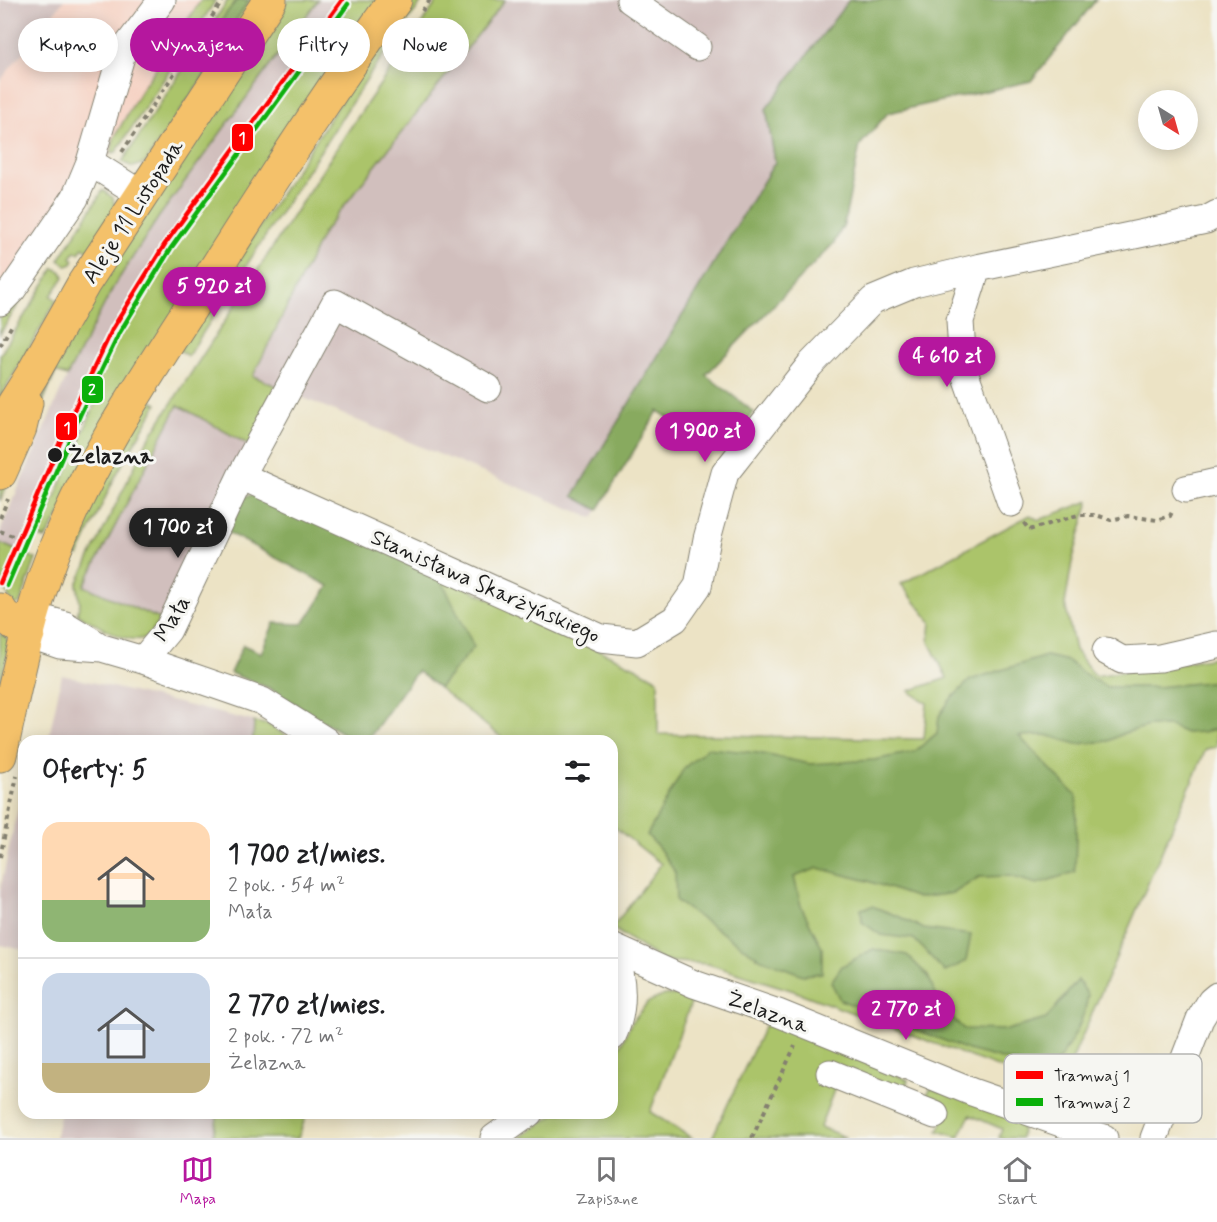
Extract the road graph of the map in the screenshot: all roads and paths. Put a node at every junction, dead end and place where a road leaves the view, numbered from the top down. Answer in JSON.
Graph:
{"nodes":[{"id":1,"x":162,"y":0,"type":"edge"},
{"id":2,"x":270,"y":0,"type":"edge"},
{"id":3,"x":430,"y":0,"type":"edge"},
{"id":4,"x":630,"y":0,"type":"edge"},
{"id":5,"x":407,"y":8,"type":"edge"},
{"id":6,"x":697,"y":47,"type":"dead end"},
{"id":7,"x":90,"y":162,"type":"junction"},
{"id":8,"x":142,"y":195,"type":"junction"},
{"id":9,"x":1217,"y":214,"type":"edge"},
{"id":10,"x":976,"y":268,"type":"junction"},
{"id":11,"x":0,"y":302,"type":"edge"},
{"id":12,"x":32,"y":375,"type":"junction"},
{"id":13,"x":488,"y":388,"type":"dead end"},
{"id":14,"x":0,"y":426,"type":"edge"},
{"id":15,"x":0,"y":472,"type":"edge"},
{"id":16,"x":240,"y":476,"type":"junction"},
{"id":17,"x":1217,"y":482,"type":"edge"},
{"id":18,"x":1186,"y":489,"type":"joint"},
{"id":19,"x":1011,"y":503,"type":"joint"},
{"id":20,"x":13,"y":618,"type":"edge"},
{"id":21,"x":1217,"y":645,"type":"edge"},
{"id":22,"x":1106,"y":651,"type":"dead end"},
{"id":23,"x":143,"y":660,"type":"junction"},
{"id":24,"x":316,"y":735,"type":"edge"},
{"id":25,"x":10,"y":761,"type":"edge"},
{"id":26,"x":0,"y":857,"type":"edge"},
{"id":27,"x":618,"y":950,"type":"edge"},
{"id":28,"x":618,"y":962,"type":"edge"},
{"id":29,"x":1217,"y":996,"type":"edge"},
{"id":30,"x":618,"y":1021,"type":"edge"},
{"id":31,"x":806,"y":1024,"type":"junction"},
{"id":32,"x":1186,"y":1054,"type":"edge"},
{"id":33,"x":830,"y":1072,"type":"dead end"},
{"id":34,"x":926,"y":1073,"type":"junction"},
{"id":35,"x":1004,"y":1112,"type":"edge"},
{"id":36,"x":521,"y":1119,"type":"edge"},
{"id":37,"x":1160,"y":1123,"type":"edge"},
{"id":38,"x":1034,"y":1127,"type":"edge"},
{"id":39,"x":494,"y":1138,"type":"edge"},
{"id":40,"x":752,"y":1138,"type":"edge"},
{"id":41,"x":1104,"y":1138,"type":"edge"},
{"id":42,"x":1154,"y":1138,"type":"edge"}],
"edges":[{"from":1,"to":7,"type":"street"},
{"from":2,"to":8,"type":"main road","name":"Aleje 11 Listopada"},
{"from":3,"to":5,"type":"path"},
{"from":4,"to":6,"type":"street"},
{"from":5,"to":20,"type":"main road"},
{"from":7,"to":8,"type":"street"},
{"from":7,"to":11,"type":"street"},
{"from":8,"to":12,"type":"main road","name":"Aleje 11 Listopada"},
{"from":9,"to":10,"type":"street","name":"Stanisława Skarżyńskiego"},
{"from":10,"to":16,"type":"street","name":"Stanisława Skarżyńskiego"},
{"from":10,"to":19,"type":"street"},
{"from":12,"to":14,"type":"main road","name":"Aleje 11 Listopada"},
{"from":12,"to":15,"type":"main road"},
{"from":13,"to":16,"type":"street","name":"Mała"},
{"from":16,"to":23,"type":"street","name":"Mała"},
{"from":17,"to":18,"type":"street"},
{"from":18,"to":19,"type":"path"},
{"from":20,"to":23,"type":"street"},
{"from":20,"to":25,"type":"main road"},
{"from":21,"to":22,"type":"street"},
{"from":23,"to":24,"type":"street"},
{"from":25,"to":26,"type":"path"},
{"from":27,"to":31,"type":"street","name":"Żelazna"},
{"from":28,"to":30,"type":"street"},
{"from":29,"to":32,"type":"street"},
{"from":31,"to":34,"type":"street","name":"Żelazna"},
{"from":31,"to":40,"type":"path"},
{"from":33,"to":34,"type":"street"},
{"from":34,"to":35,"type":"street","name":"Żelazna"},
{"from":36,"to":39,"type":"street"},
{"from":37,"to":42,"type":"street"},
{"from":38,"to":41,"type":"street","name":"Żelazna"}]}
